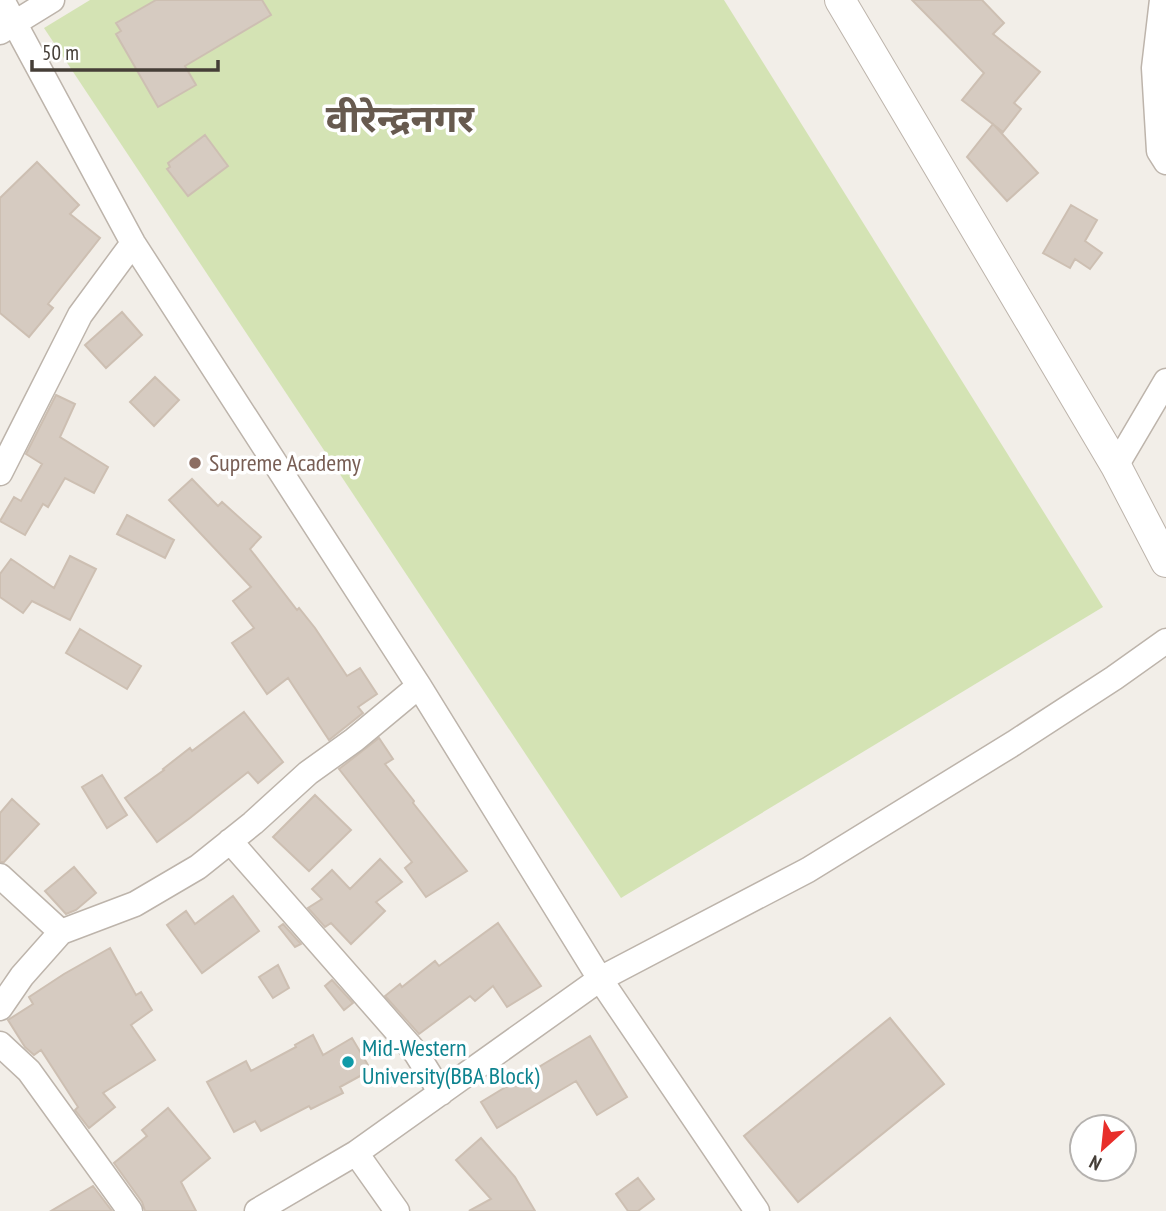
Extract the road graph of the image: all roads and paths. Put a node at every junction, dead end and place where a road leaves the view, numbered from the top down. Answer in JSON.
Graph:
{"nodes":[{"id":1,"x":2,"y":0,"type":"edge"},
{"id":2,"x":52,"y":0,"type":"edge"},
{"id":3,"x":841,"y":0,"type":"edge"},
{"id":4,"x":1162,"y":0,"type":"edge"},
{"id":5,"x":8,"y":27,"type":"edge"},
{"id":6,"x":1166,"y":162,"type":"edge"},
{"id":7,"x":133,"y":243,"type":"junction"},
{"id":8,"x":1166,"y":381,"type":"edge"},
{"id":9,"x":1116,"y":466,"type":"junction"},
{"id":10,"x":0,"y":473,"type":"edge"},
{"id":11,"x":1166,"y":562,"type":"edge"},
{"id":12,"x":1166,"y":641,"type":"edge"},
{"id":13,"x":419,"y":686,"type":"junction"},
{"id":14,"x":230,"y":841,"type":"junction"},
{"id":15,"x":0,"y":876,"type":"edge"},
{"id":16,"x":61,"y":932,"type":"junction"},
{"id":17,"x":600,"y":979,"type":"junction"},
{"id":18,"x":0,"y":1007,"type":"edge"},
{"id":19,"x":0,"y":1044,"type":"edge"},
{"id":20,"x":441,"y":1093,"type":"junction"},
{"id":21,"x":356,"y":1153,"type":"junction"},
{"id":22,"x":130,"y":1211,"type":"edge"},
{"id":23,"x":257,"y":1211,"type":"edge"},
{"id":24,"x":397,"y":1211,"type":"edge"},
{"id":25,"x":757,"y":1211,"type":"edge"}],
"edges":[{"from":1,"to":5,"type":"street"},
{"from":2,"to":5,"type":"street"},
{"from":3,"to":9,"type":"street"},
{"from":4,"to":6,"type":"street"},
{"from":5,"to":7,"type":"street"},
{"from":7,"to":10,"type":"street"},
{"from":7,"to":13,"type":"street"},
{"from":8,"to":9,"type":"street"},
{"from":9,"to":11,"type":"street"},
{"from":12,"to":17,"type":"street"},
{"from":13,"to":14,"type":"street"},
{"from":13,"to":17,"type":"street"},
{"from":14,"to":16,"type":"street"},
{"from":14,"to":20,"type":"street"},
{"from":15,"to":16,"type":"street"},
{"from":16,"to":18,"type":"street"},
{"from":17,"to":20,"type":"street"},
{"from":17,"to":25,"type":"street"},
{"from":19,"to":22,"type":"street"},
{"from":20,"to":21,"type":"street"},
{"from":21,"to":23,"type":"street"},
{"from":21,"to":24,"type":"street"}]}
